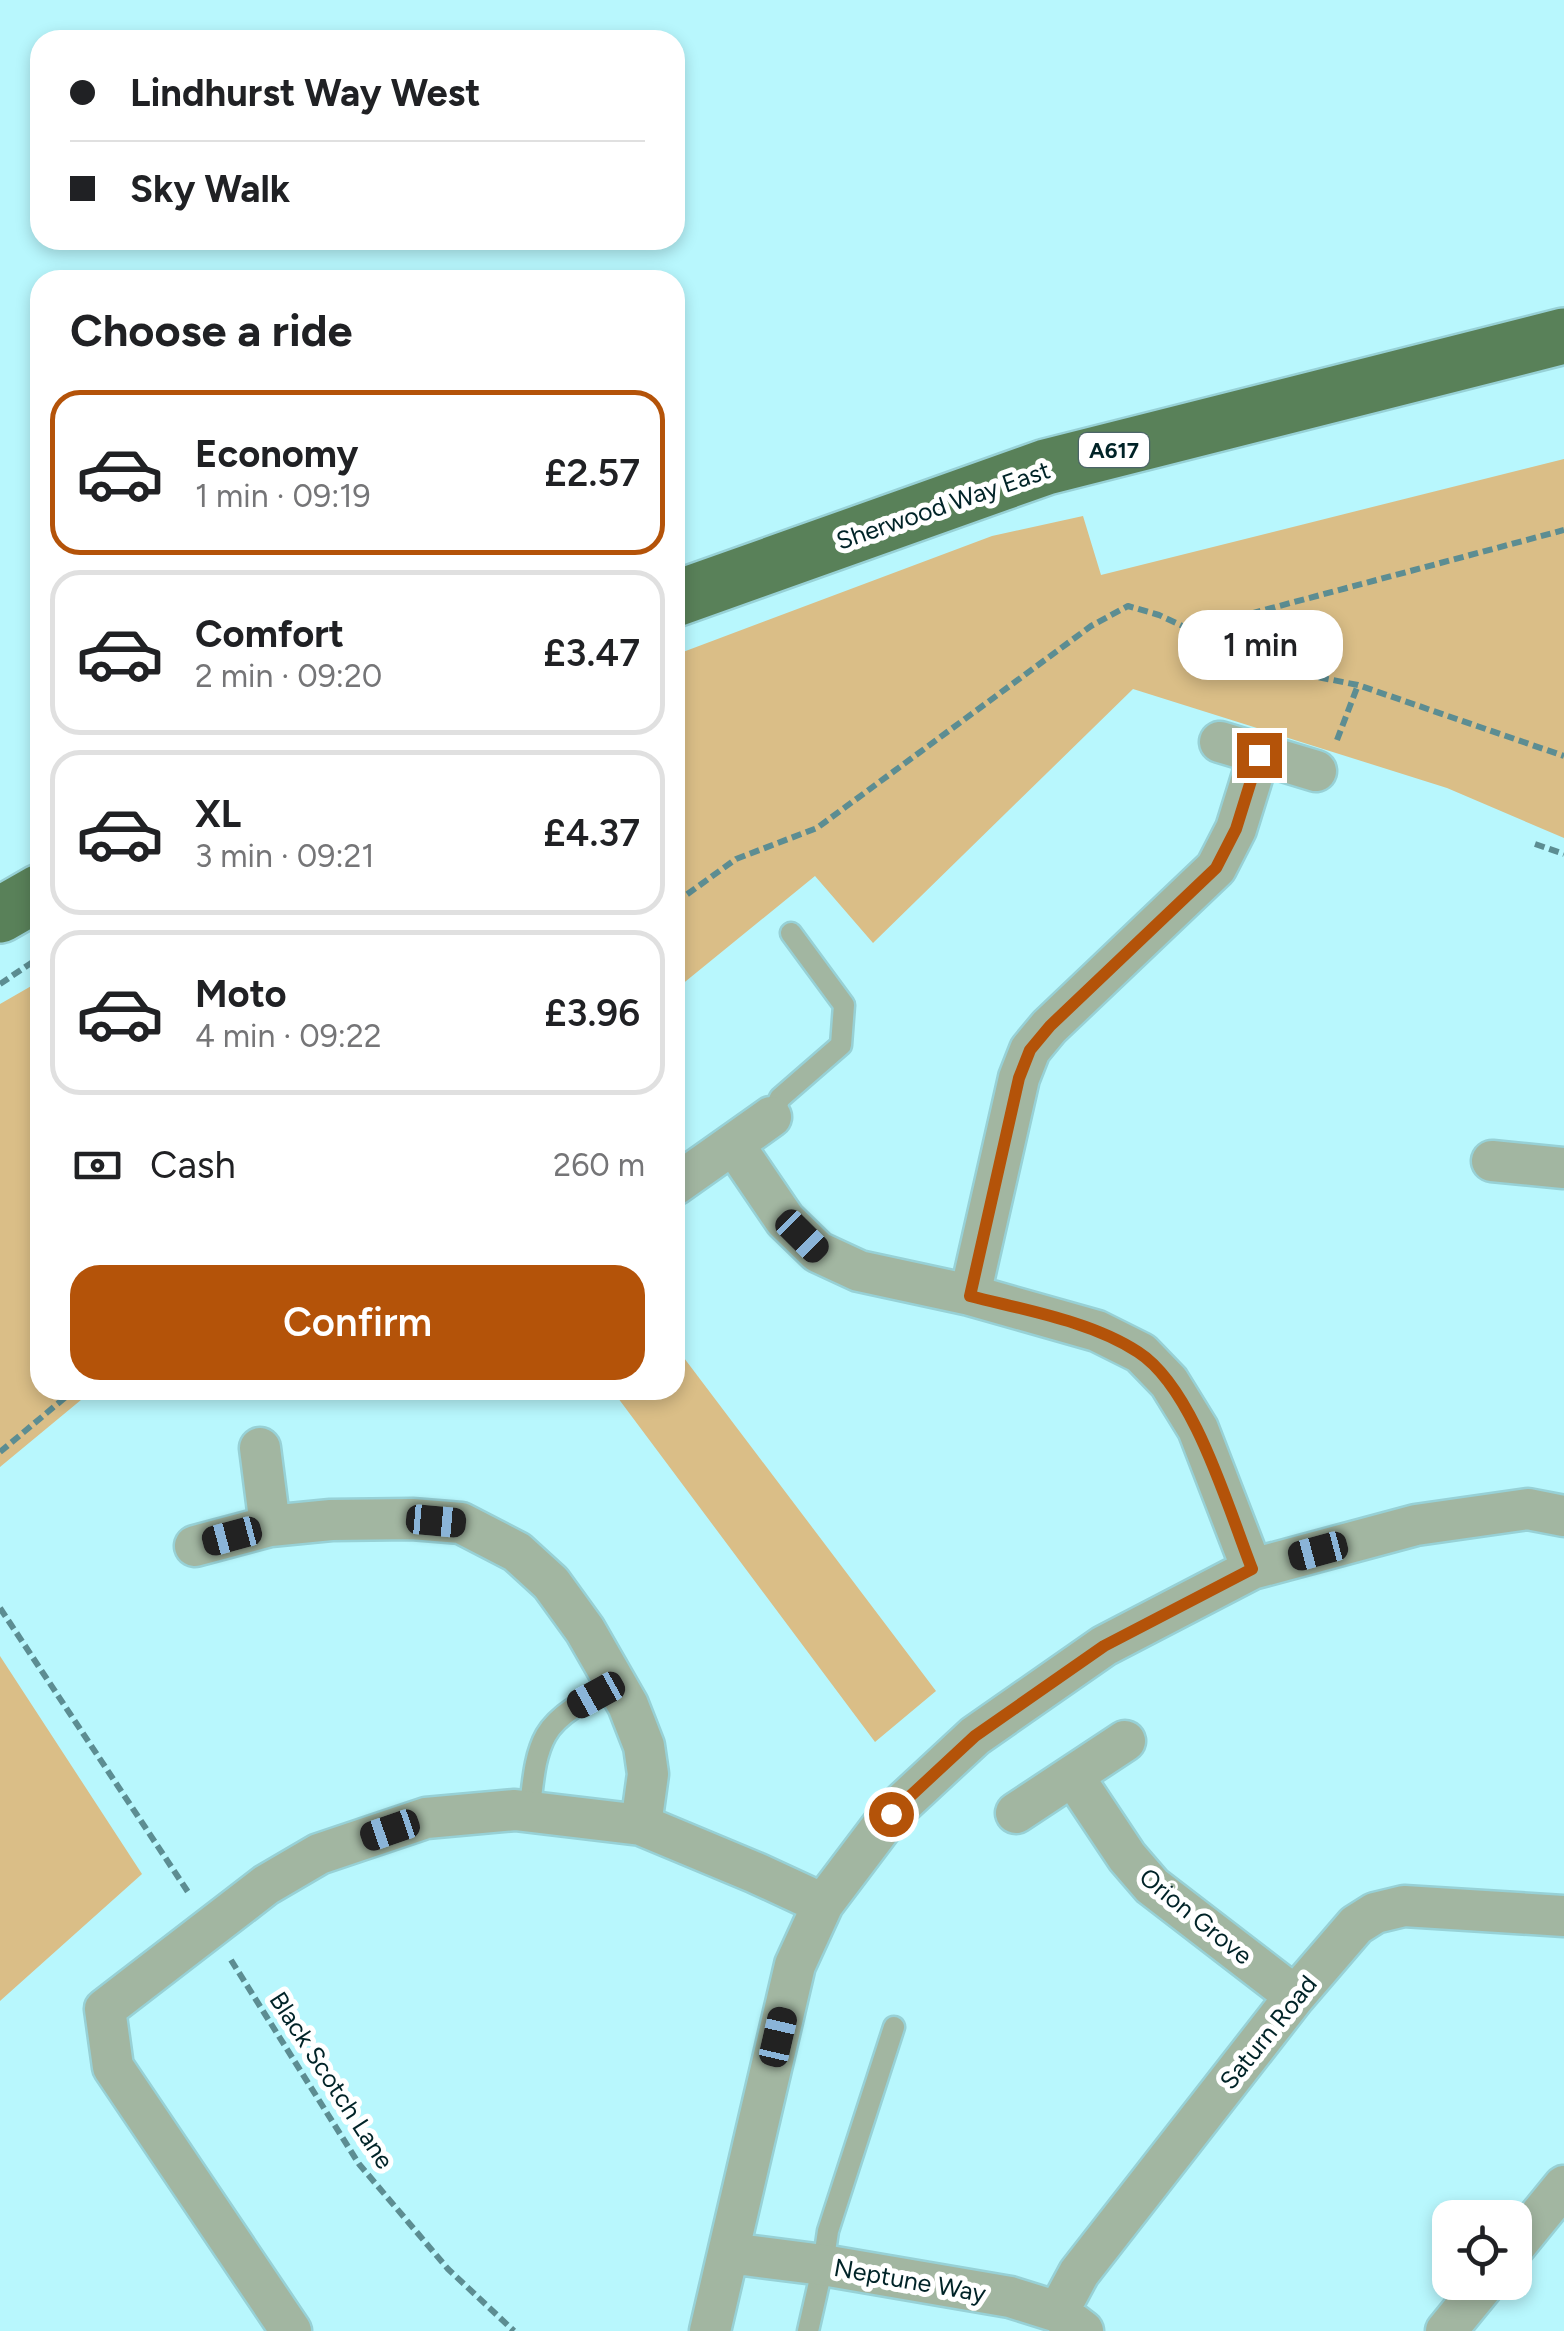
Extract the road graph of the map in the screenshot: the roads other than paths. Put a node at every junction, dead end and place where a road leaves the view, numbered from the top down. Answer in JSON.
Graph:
{"nodes":[{"id":1,"x":1564,"y":336,"type":"edge"},
{"id":2,"x":685,"y":595,"type":"edge"},
{"id":3,"x":1220,"y":742,"type":"dead end"},
{"id":4,"x":1259,"y":755,"type":"junction"},
{"id":5,"x":1324,"y":763,"type":"road end"},
{"id":6,"x":30,"y":898,"type":"edge"},
{"id":7,"x":0,"y":915,"type":"edge"},
{"id":8,"x":791,"y":933,"type":"dead end"},
{"id":9,"x":771,"y":1116,"type":"joint"},
{"id":10,"x":734,"y":1145,"type":"junction"},
{"id":11,"x":1492,"y":1161,"type":"dead end"},
{"id":12,"x":1564,"y":1168,"type":"edge"},
{"id":13,"x":685,"y":1179,"type":"edge"},
{"id":14,"x":970,"y":1296,"type":"junction"},
{"id":15,"x":260,"y":1448,"type":"dead end"},
{"id":16,"x":1564,"y":1516,"type":"edge"},
{"id":17,"x":270,"y":1526,"type":"junction"},
{"id":18,"x":195,"y":1546,"type":"dead end"},
{"id":19,"x":1252,"y":1569,"type":"junction"},
{"id":20,"x":616,"y":1684,"type":"junction"},
{"id":21,"x":1124,"y":1741,"type":"dead end"},
{"id":22,"x":1073,"y":1776,"type":"junction"},
{"id":23,"x":528,"y":1812,"type":"junction"},
{"id":24,"x":1016,"y":1813,"type":"dead end"},
{"id":25,"x":641,"y":1826,"type":"junction"},
{"id":26,"x":823,"y":1904,"type":"junction"},
{"id":27,"x":1564,"y":1916,"type":"edge"},
{"id":28,"x":1295,"y":1996,"type":"junction"},
{"id":29,"x":894,"y":2026,"type":"dead end"},
{"id":30,"x":1564,"y":2186,"type":"edge"},
{"id":31,"x":1532,"y":2225,"type":"edge"},
{"id":32,"x":729,"y":2253,"type":"junction"},
{"id":33,"x":824,"y":2265,"type":"junction"},
{"id":34,"x":1471,"y":2300,"type":"edge"},
{"id":35,"x":1070,"y":2322,"type":"edge"},
{"id":36,"x":291,"y":2331,"type":"edge"},
{"id":37,"x":710,"y":2331,"type":"edge"},
{"id":38,"x":808,"y":2331,"type":"edge"},
{"id":39,"x":1446,"y":2331,"type":"edge"}],
"edges":[{"from":1,"to":2,"type":"highway","name":"Sherwood Way East","number":"A617"},
{"from":3,"to":4,"type":"street"},
{"from":4,"to":5,"type":"street"},
{"from":4,"to":14,"type":"street"},
{"from":6,"to":7,"type":"highway"},
{"from":8,"to":9,"type":"lane"},
{"from":9,"to":10,"type":"street"},
{"from":10,"to":13,"type":"street"},
{"from":10,"to":14,"type":"street"},
{"from":11,"to":12,"type":"street"},
{"from":14,"to":19,"type":"street"},
{"from":15,"to":17,"type":"street"},
{"from":16,"to":19,"type":"street"},
{"from":17,"to":18,"type":"street"},
{"from":17,"to":20,"type":"street"},
{"from":19,"to":26,"type":"street"},
{"from":20,"to":23,"type":"lane"},
{"from":20,"to":25,"type":"street"},
{"from":21,"to":22,"type":"street"},
{"from":22,"to":24,"type":"street"},
{"from":22,"to":28,"type":"street","name":"Orion Grove"},
{"from":23,"to":25,"type":"street"},
{"from":23,"to":36,"type":"street"},
{"from":25,"to":26,"type":"street"},
{"from":26,"to":32,"type":"street"},
{"from":27,"to":28,"type":"street","name":"Saturn Road"},
{"from":28,"to":35,"type":"street","name":"Saturn Road"},
{"from":29,"to":33,"type":"lane"},
{"from":30,"to":31,"type":"street"},
{"from":32,"to":33,"type":"street","name":"Neptune Way"},
{"from":32,"to":37,"type":"street"},
{"from":33,"to":35,"type":"street","name":"Neptune Way"},
{"from":33,"to":38,"type":"lane"},
{"from":34,"to":39,"type":"street"}]}
